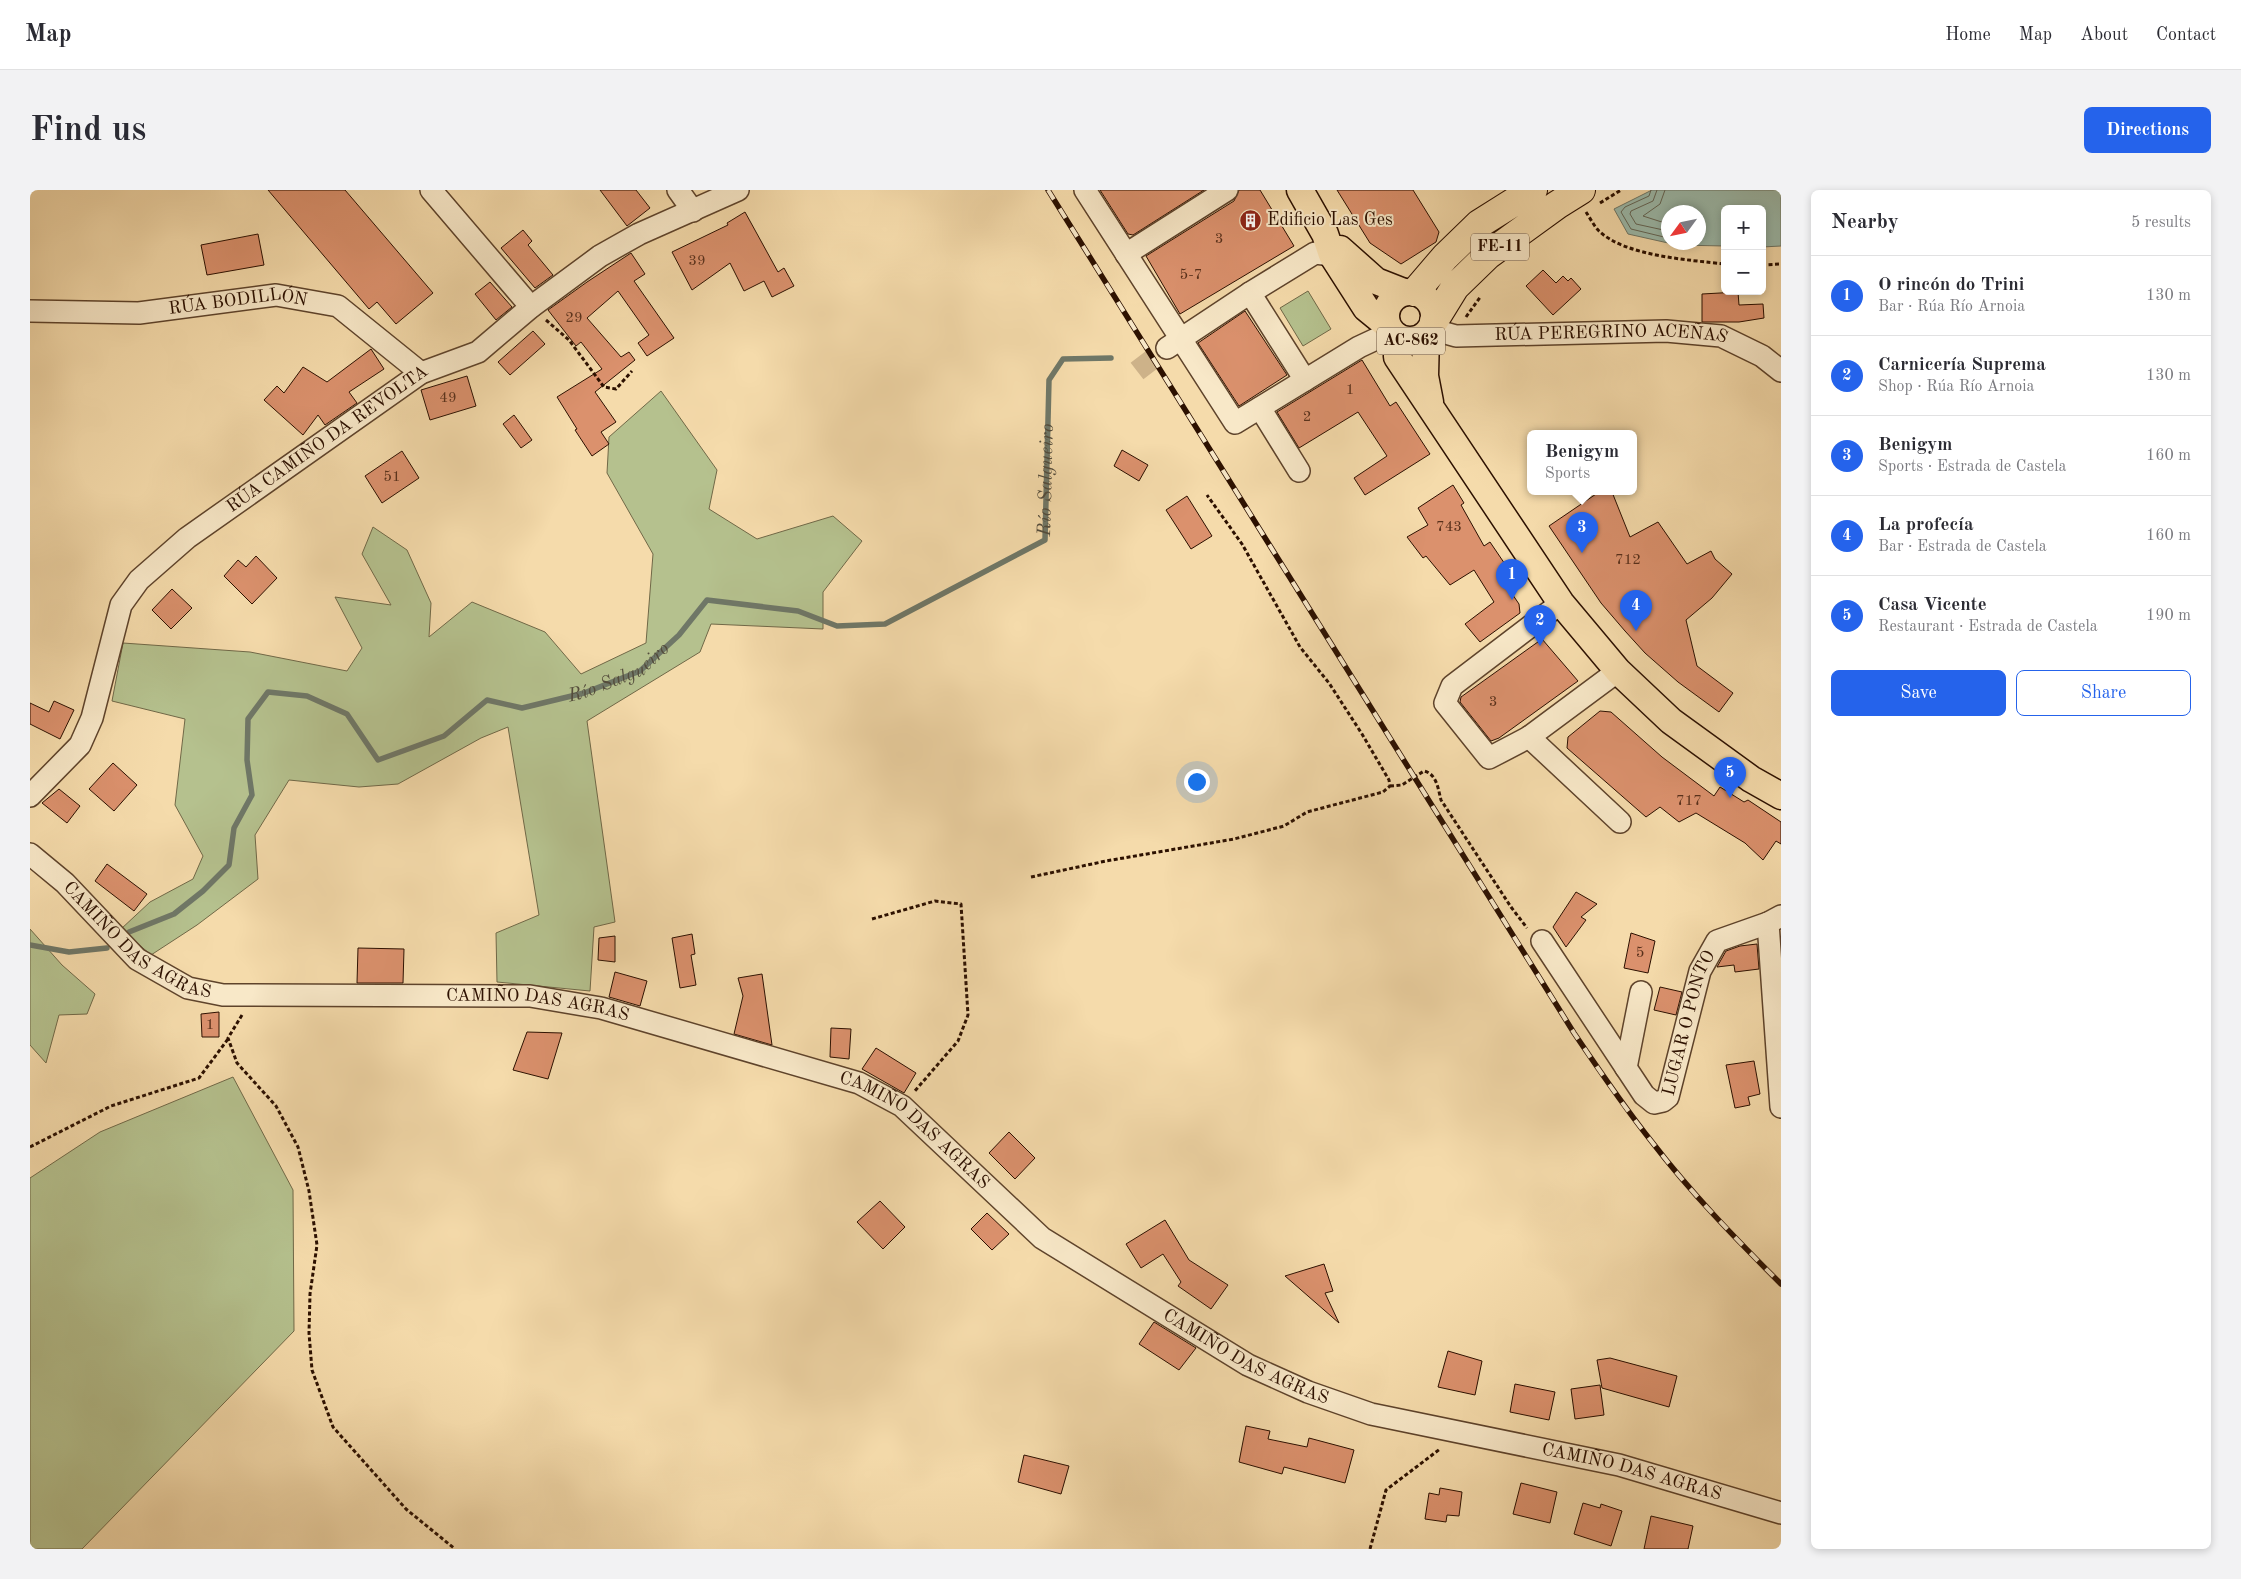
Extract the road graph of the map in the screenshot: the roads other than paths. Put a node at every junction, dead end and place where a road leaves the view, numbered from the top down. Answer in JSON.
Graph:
{"nodes":[{"id":1,"x":431,"y":190,"type":"edge"},
{"id":2,"x":678,"y":190,"type":"edge"},
{"id":3,"x":738,"y":190,"type":"edge"},
{"id":4,"x":1085,"y":190,"type":"edge"},
{"id":5,"x":1226,"y":190,"type":"edge"},
{"id":6,"x":1300,"y":190,"type":"edge"},
{"id":7,"x":1533,"y":190,"type":"edge"},
{"id":8,"x":716,"y":195,"type":"edge"},
{"id":9,"x":1582,"y":205,"type":"edge"},
{"id":10,"x":693,"y":211,"type":"junction"},
{"id":11,"x":1329,"y":245,"type":"junction"},
{"id":12,"x":1126,"y":254,"type":"junction"},
{"id":13,"x":1409,"y":292,"type":"junction"},
{"id":14,"x":1250,"y":293,"type":"junction"},
{"id":15,"x":531,"y":307,"type":"junction"},
{"id":16,"x":30,"y":311,"type":"edge"},
{"id":17,"x":1437,"y":330,"type":"junction"},
{"id":18,"x":1392,"y":332,"type":"junction"},
{"id":19,"x":1174,"y":337,"type":"junction"},
{"id":20,"x":1781,"y":372,"type":"edge"},
{"id":21,"x":421,"y":373,"type":"junction"},
{"id":22,"x":1305,"y":380,"type":"junction"},
{"id":23,"x":1430,"y":405,"type":"junction"},
{"id":24,"x":1260,"y":408,"type":"junction"},
{"id":25,"x":1299,"y":471,"type":"dead end"},
{"id":26,"x":1560,"y":604,"type":"junction"},
{"id":27,"x":1618,"y":671,"type":"junction"},
{"id":28,"x":1529,"y":737,"type":"junction"},
{"id":29,"x":30,"y":796,"type":"edge"},
{"id":30,"x":1781,"y":796,"type":"edge"},
{"id":31,"x":1620,"y":822,"type":"dead end"},
{"id":32,"x":30,"y":854,"type":"edge"},
{"id":33,"x":1774,"y":919,"type":"edge"},
{"id":34,"x":1542,"y":941,"type":"road end"},
{"id":35,"x":1641,"y":992,"type":"dead end"},
{"id":36,"x":1626,"y":1068,"type":"junction"},
{"id":37,"x":1781,"y":1107,"type":"edge"},
{"id":38,"x":1781,"y":1513,"type":"edge"}],
"edges":[{"from":1,"to":15,"type":"street"},
{"from":2,"to":10,"type":"street"},
{"from":3,"to":8,"type":"street","name":"RÚA CAMIÑO DA REVOLTA"},
{"from":4,"to":12,"type":"street"},
{"from":5,"to":12,"type":"street"},
{"from":6,"to":11,"type":"main road","number":"AC-862"},
{"from":7,"to":13,"type":"highway","number":"FE-11"},
{"from":8,"to":10,"type":"street","name":"RÚA CAMIÑO DA REVOLTA"},
{"from":9,"to":17,"type":"highway","number":"FE-11"},
{"from":10,"to":15,"type":"street","name":"RÚA CAMIÑO DA REVOLTA"},
{"from":11,"to":13,"type":"main road","number":"AC-862"},
{"from":11,"to":14,"type":"street"},
{"from":11,"to":18,"type":"main road","number":"AC-862"},
{"from":11,"to":19,"type":"street"},
{"from":12,"to":19,"type":"street"},
{"from":13,"to":17,"type":"main road","number":"AC-862"},
{"from":13,"to":18,"type":"main road","number":"AC-862"},
{"from":14,"to":19,"type":"street"},
{"from":14,"to":22,"type":"street"},
{"from":15,"to":21,"type":"street","name":"RÚA CAMIÑO DA REVOLTA"},
{"from":16,"to":21,"type":"street","name":"RÚA BODILLÓN"},
{"from":17,"to":18,"type":"main road","number":"AC-862"},
{"from":17,"to":20,"type":"street","name":"RÚA PEREGRINO ACEÑAS"},
{"from":17,"to":23,"type":"main road","number":"AC-862"},
{"from":18,"to":22,"type":"street"},
{"from":18,"to":23,"type":"main road","number":"AC-862"},
{"from":19,"to":24,"type":"street"},
{"from":21,"to":29,"type":"street","name":"RÚA CAMIÑO DA REVOLTA"},
{"from":22,"to":24,"type":"street"},
{"from":23,"to":26,"type":"main road","number":"AC-862"},
{"from":24,"to":25,"type":"street"},
{"from":26,"to":27,"type":"main road","number":"AC-862"},
{"from":26,"to":28,"type":"street"},
{"from":27,"to":28,"type":"street"},
{"from":27,"to":30,"type":"main road","number":"AC-862"},
{"from":28,"to":31,"type":"street"},
{"from":32,"to":38,"type":"street","name":"CAMIÑO DAS AGRAS"},
{"from":33,"to":36,"type":"street","name":"LUGAR O PONTO"},
{"from":33,"to":37,"type":"street","name":"LUGAR O PONTO"},
{"from":34,"to":36,"type":"street","name":"LUGAR O PONTO"},
{"from":35,"to":36,"type":"street"}]}
